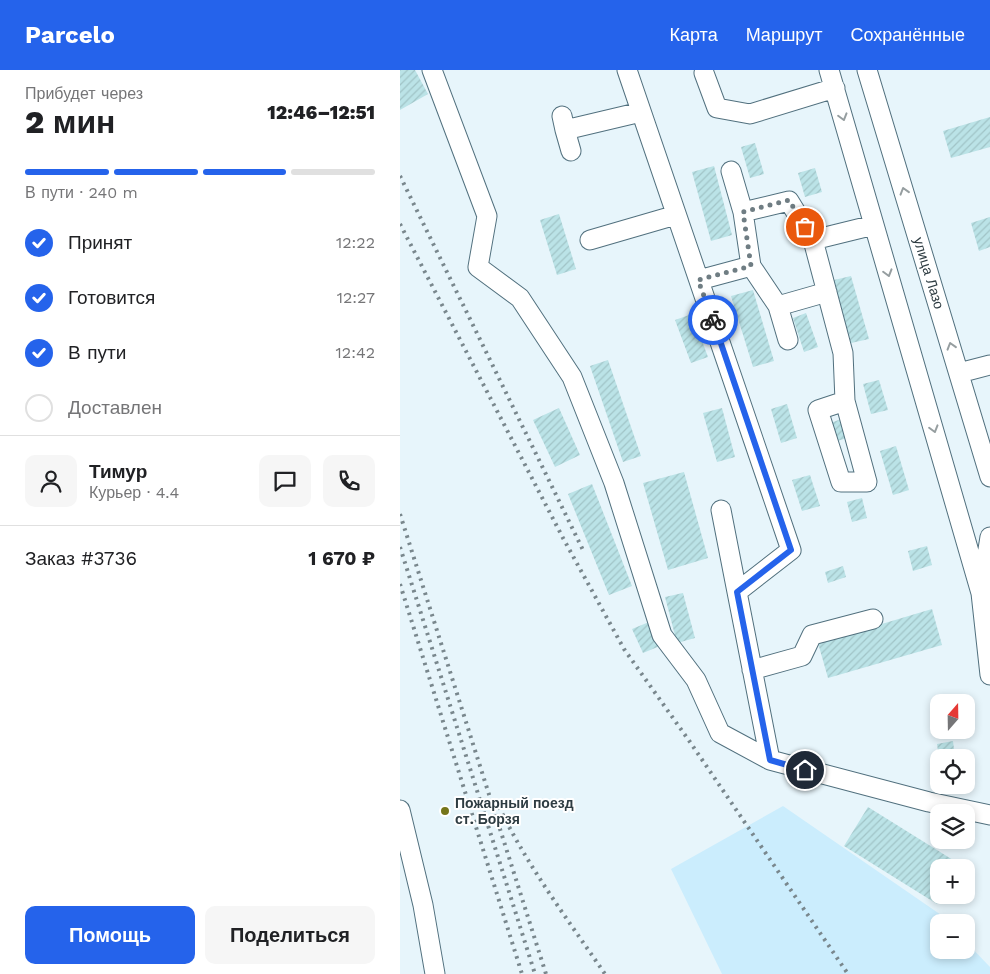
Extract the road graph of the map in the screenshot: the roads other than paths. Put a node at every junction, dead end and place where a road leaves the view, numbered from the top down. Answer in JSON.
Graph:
{"nodes":[{"id":1,"x":432,"y":70,"type":"edge"},
{"id":2,"x":626,"y":70,"type":"edge"},
{"id":3,"x":867,"y":70,"type":"edge"},
{"id":4,"x":704,"y":73,"type":"dead end"},
{"id":5,"x":832,"y":79,"type":"edge"},
{"id":6,"x":641,"y":112,"type":"junction"},
{"id":7,"x":571,"y":150,"type":"dead end"},
{"id":8,"x":731,"y":172,"type":"dead end"},
{"id":9,"x":743,"y":212,"type":"junction"},
{"id":10,"x":676,"y":215,"type":"junction"},
{"id":11,"x":874,"y":225,"type":"junction"},
{"id":12,"x":590,"y":240,"type":"dead end"},
{"id":13,"x":813,"y":240,"type":"junction"},
{"id":14,"x":751,"y":266,"type":"junction"},
{"id":15,"x":698,"y":280,"type":"junction"},
{"id":16,"x":827,"y":292,"type":"junction"},
{"id":17,"x":778,"y":306,"type":"junction"},
{"id":18,"x":788,"y":340,"type":"dead end"},
{"id":19,"x":990,"y":365,"type":"edge"},
{"id":20,"x":959,"y":373,"type":"junction"},
{"id":21,"x":845,"y":401,"type":"dead end"},
{"id":22,"x":990,"y":477,"type":"edge"},
{"id":23,"x":721,"y":510,"type":"dead end"},
{"id":24,"x":990,"y":537,"type":"edge"},
{"id":25,"x":737,"y":592,"type":"junction"},
{"id":26,"x":981,"y":593,"type":"junction"},
{"id":27,"x":873,"y":619,"type":"dead end"},
{"id":28,"x":752,"y":670,"type":"junction"},
{"id":29,"x":990,"y":675,"type":"edge"},
{"id":30,"x":770,"y":760,"type":"junction"},
{"id":31,"x":400,"y":810,"type":"edge"},
{"id":32,"x":990,"y":815,"type":"edge"},
{"id":33,"x":434,"y":974,"type":"edge"}],
"edges":[{"from":1,"to":30,"type":"street"},
{"from":2,"to":6,"type":"street"},
{"from":20,"to":3,"type":"street","name":"улица Лазо","one_way":true},
{"from":4,"to":5,"type":"street"},
{"from":5,"to":11,"type":"street","one_way":true},
{"from":6,"to":7,"type":"street"},
{"from":6,"to":10,"type":"street"},
{"from":8,"to":9,"type":"street"},
{"from":9,"to":13,"type":"street"},
{"from":9,"to":14,"type":"street"},
{"from":10,"to":12,"type":"street"},
{"from":10,"to":15,"type":"street"},
{"from":11,"to":13,"type":"street"},
{"from":11,"to":26,"type":"street","one_way":true},
{"from":13,"to":16,"type":"street"},
{"from":14,"to":15,"type":"street"},
{"from":14,"to":17,"type":"street"},
{"from":15,"to":25,"type":"street"},
{"from":16,"to":17,"type":"street"},
{"from":16,"to":21,"type":"street"},
{"from":17,"to":18,"type":"street"},
{"from":19,"to":20,"type":"street"},
{"from":20,"to":22,"type":"street","name":"улица Лазо"},
{"from":23,"to":25,"type":"street"},
{"from":24,"to":26,"type":"street"},
{"from":25,"to":28,"type":"street"},
{"from":26,"to":29,"type":"street"},
{"from":27,"to":28,"type":"street"},
{"from":28,"to":30,"type":"street"},
{"from":30,"to":32,"type":"street"},
{"from":31,"to":33,"type":"street"}]}
